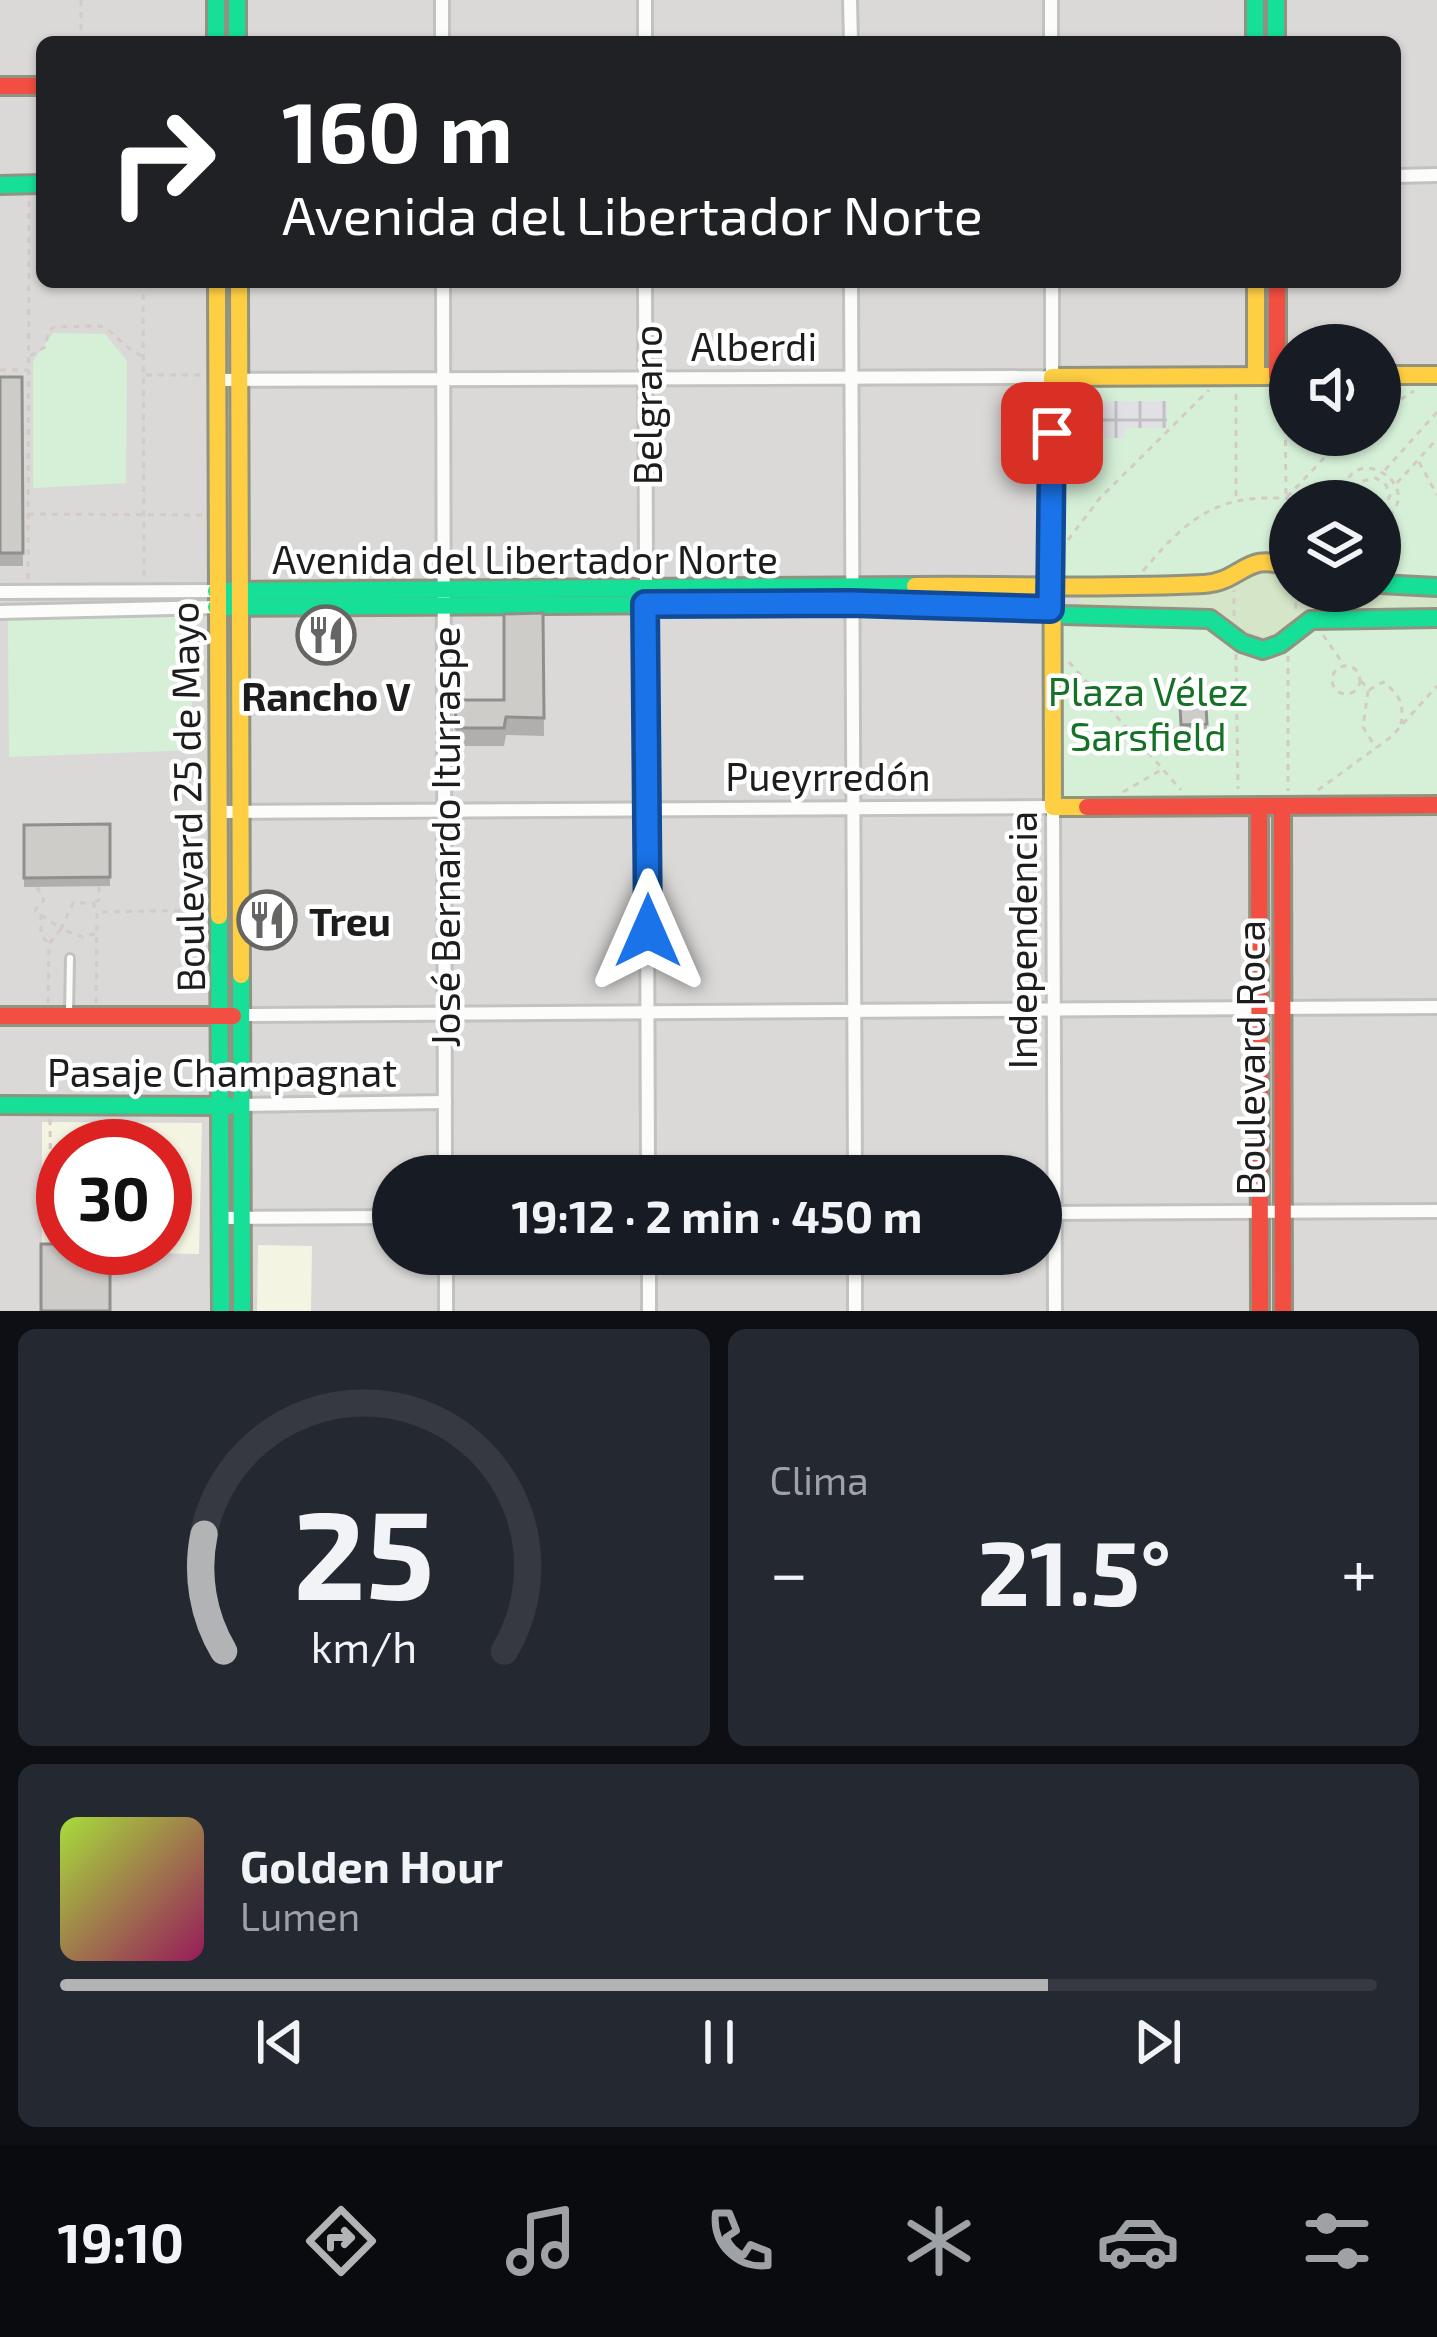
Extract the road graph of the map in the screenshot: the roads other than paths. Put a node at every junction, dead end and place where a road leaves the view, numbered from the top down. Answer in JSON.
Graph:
{"nodes":[{"id":1,"x":216,"y":0,"type":"edge"},
{"id":2,"x":237,"y":0,"type":"edge"},
{"id":3,"x":442,"y":0,"type":"edge"},
{"id":4,"x":645,"y":0,"type":"edge"},
{"id":5,"x":850,"y":0,"type":"edge"},
{"id":6,"x":1051,"y":0,"type":"edge"},
{"id":7,"x":1255,"y":0,"type":"edge"},
{"id":8,"x":1276,"y":0,"type":"edge"},
{"id":9,"x":216,"y":36,"type":"edge"},
{"id":10,"x":238,"y":36,"type":"edge"},
{"id":11,"x":442,"y":36,"type":"edge"},
{"id":12,"x":645,"y":36,"type":"edge"},
{"id":13,"x":850,"y":36,"type":"edge"},
{"id":14,"x":1051,"y":36,"type":"edge"},
{"id":15,"x":1256,"y":36,"type":"edge"},
{"id":16,"x":1276,"y":36,"type":"edge"},
{"id":17,"x":0,"y":86,"type":"edge"},
{"id":18,"x":36,"y":86,"type":"edge"},
{"id":19,"x":1437,"y":175,"type":"edge"},
{"id":20,"x":1401,"y":176,"type":"edge"},
{"id":21,"x":0,"y":184,"type":"edge"},
{"id":22,"x":36,"y":184,"type":"edge"},
{"id":23,"x":217,"y":288,"type":"edge"},
{"id":24,"x":238,"y":288,"type":"edge"},
{"id":25,"x":443,"y":288,"type":"edge"},
{"id":26,"x":646,"y":288,"type":"edge"},
{"id":27,"x":851,"y":288,"type":"edge"},
{"id":28,"x":1052,"y":288,"type":"edge"},
{"id":29,"x":1256,"y":288,"type":"edge"},
{"id":30,"x":1277,"y":288,"type":"edge"},
{"id":31,"x":1280,"y":324,"type":"edge"},
{"id":32,"x":1256,"y":376,"type":"junction"},
{"id":33,"x":1269,"y":376,"type":"edge"},
{"id":34,"x":218,"y":377,"type":"junction"},
{"id":35,"x":852,"y":377,"type":"junction"},
{"id":36,"x":1052,"y":377,"type":"junction"},
{"id":37,"x":1401,"y":377,"type":"edge"},
{"id":38,"x":646,"y":378,"type":"junction"},
{"id":39,"x":443,"y":379,"type":"junction"},
{"id":40,"x":239,"y":380,"type":"junction"},
{"id":41,"x":1431,"y":380,"type":"edge"},
{"id":42,"x":1269,"y":561,"type":"edge"},
{"id":43,"x":1051,"y":584,"type":"junction"},
{"id":44,"x":1401,"y":585,"type":"edge"},
{"id":45,"x":1437,"y":586,"type":"edge"},
{"id":46,"x":0,"y":592,"type":"edge"},
{"id":47,"x":851,"y":596,"type":"junction"},
{"id":48,"x":646,"y":597,"type":"junction"},
{"id":49,"x":443,"y":598,"type":"junction"},
{"id":50,"x":216,"y":600,"type":"junction"},
{"id":51,"x":237,"y":600,"type":"junction"},
{"id":52,"x":1050,"y":609,"type":"junction"},
{"id":53,"x":0,"y":612,"type":"edge"},
{"id":54,"x":1437,"y":618,"type":"edge"},
{"id":55,"x":1437,"y":805,"type":"edge"},
{"id":56,"x":1258,"y":806,"type":"junction"},
{"id":57,"x":1289,"y":806,"type":"junction"},
{"id":58,"x":1053,"y":807,"type":"junction"},
{"id":59,"x":854,"y":808,"type":"junction"},
{"id":60,"x":647,"y":810,"type":"junction"},
{"id":61,"x":444,"y":811,"type":"junction"},
{"id":62,"x":219,"y":812,"type":"junction"},
{"id":63,"x":240,"y":812,"type":"junction"},
{"id":64,"x":70,"y":958,"type":"dead end"},
{"id":65,"x":1437,"y":1007,"type":"edge"},
{"id":66,"x":1259,"y":1008,"type":"junction"},
{"id":67,"x":1282,"y":1008,"type":"junction"},
{"id":68,"x":1054,"y":1010,"type":"junction"},
{"id":69,"x":854,"y":1011,"type":"junction"},
{"id":70,"x":648,"y":1012,"type":"junction"},
{"id":71,"x":445,"y":1013,"type":"junction"},
{"id":72,"x":243,"y":1015,"type":"junction"},
{"id":73,"x":0,"y":1016,"type":"edge"},
{"id":74,"x":69,"y":1017,"type":"junction"},
{"id":75,"x":222,"y":1018,"type":"junction"},
{"id":76,"x":445,"y":1102,"type":"junction"},
{"id":77,"x":0,"y":1105,"type":"edge"},
{"id":78,"x":222,"y":1106,"type":"junction"},
{"id":79,"x":242,"y":1106,"type":"junction"},
{"id":80,"x":445,"y":1155,"type":"edge"},
{"id":81,"x":648,"y":1155,"type":"edge"},
{"id":82,"x":855,"y":1155,"type":"edge"},
{"id":83,"x":1050,"y":1155,"type":"edge"},
{"id":84,"x":1437,"y":1210,"type":"edge"},
{"id":85,"x":1260,"y":1211,"type":"junction"},
{"id":86,"x":1283,"y":1211,"type":"junction"},
{"id":87,"x":1062,"y":1213,"type":"edge"},
{"id":88,"x":372,"y":1217,"type":"edge"},
{"id":89,"x":221,"y":1218,"type":"junction"},
{"id":90,"x":242,"y":1218,"type":"junction"},
{"id":91,"x":446,"y":1275,"type":"edge"},
{"id":92,"x":649,"y":1275,"type":"edge"},
{"id":93,"x":855,"y":1275,"type":"edge"},
{"id":94,"x":1052,"y":1275,"type":"edge"},
{"id":95,"x":221,"y":1311,"type":"edge"},
{"id":96,"x":242,"y":1311,"type":"edge"},
{"id":97,"x":446,"y":1311,"type":"edge"},
{"id":98,"x":649,"y":1311,"type":"edge"},
{"id":99,"x":855,"y":1311,"type":"edge"},
{"id":100,"x":1055,"y":1311,"type":"edge"},
{"id":101,"x":1260,"y":1311,"type":"edge"},
{"id":102,"x":1283,"y":1311,"type":"edge"}],
"edges":[{"from":1,"to":9,"type":"main road"},
{"from":2,"to":10,"type":"main road"},
{"from":3,"to":11,"type":"street"},
{"from":4,"to":12,"type":"street"},
{"from":5,"to":13,"type":"street"},
{"from":6,"to":14,"type":"street"},
{"from":7,"to":15,"type":"main road"},
{"from":8,"to":16,"type":"main road"},
{"from":17,"to":18,"type":"main road"},
{"from":19,"to":20,"type":"street"},
{"from":21,"to":22,"type":"main road"},
{"from":23,"to":34,"type":"main road","name":"Boulevard 25 de Mayo"},
{"from":24,"to":40,"type":"main road","name":"Boulevard 25 de Mayo"},
{"from":25,"to":39,"type":"street","name":"José Bernardo Iturraspe"},
{"from":26,"to":38,"type":"street","name":"Belgrano"},
{"from":27,"to":35,"type":"street"},
{"from":28,"to":36,"type":"street","name":"Independencia"},
{"from":29,"to":32,"type":"main road"},
{"from":30,"to":31,"type":"main road"},
{"from":32,"to":33,"type":"main road","name":"Alberdi"},
{"from":32,"to":36,"type":"main road","name":"Alberdi"},
{"from":34,"to":40,"type":"street","name":"Alberdi"},
{"from":34,"to":50,"type":"main road","name":"Boulevard 25 de Mayo"},
{"from":35,"to":36,"type":"street","name":"Alberdi"},
{"from":35,"to":38,"type":"street","name":"Alberdi"},
{"from":35,"to":47,"type":"street"},
{"from":36,"to":43,"type":"main road","name":"Independencia"},
{"from":37,"to":41,"type":"main road"},
{"from":38,"to":39,"type":"street","name":"Alberdi"},
{"from":38,"to":48,"type":"street","name":"Belgrano"},
{"from":39,"to":40,"type":"street","name":"Alberdi"},
{"from":39,"to":49,"type":"street","name":"José Bernardo Iturraspe"},
{"from":40,"to":51,"type":"main road","name":"Boulevard 25 de Mayo"},
{"from":42,"to":43,"type":"main road","name":"Avenida del Libertador Norte"},
{"from":43,"to":47,"type":"main road","name":"Avenida del Libertador Norte"},
{"from":43,"to":52,"type":"main road","name":"Independencia"},
{"from":44,"to":45,"type":"main road"},
{"from":46,"to":50,"type":"street","name":"Avenida del Libertador Norte"},
{"from":47,"to":48,"type":"main road","name":"Avenida del Libertador Norte"},
{"from":47,"to":52,"type":"main road","name":"Avenida del Libertador Norte"},
{"from":47,"to":59,"type":"street"},
{"from":48,"to":49,"type":"main road","name":"Avenida del Libertador Norte"},
{"from":48,"to":60,"type":"street","name":"Belgrano"},
{"from":49,"to":51,"type":"main road","name":"Avenida del Libertador Norte"},
{"from":49,"to":61,"type":"street","name":"José Bernardo Iturraspe"},
{"from":50,"to":51,"type":"main road","name":"Avenida del Libertador Norte"},
{"from":50,"to":53,"type":"street","name":"Avenida del Libertador Norte"},
{"from":50,"to":62,"type":"main road","name":"Boulevard 25 de Mayo"},
{"from":51,"to":63,"type":"main road","name":"Boulevard 25 de Mayo"},
{"from":52,"to":54,"type":"main road","name":"Avenida del Libertador Norte"},
{"from":52,"to":58,"type":"main road","name":"Independencia"},
{"from":55,"to":57,"type":"main road","name":"Pueyrredón"},
{"from":56,"to":57,"type":"main road","name":"Pueyrredón"},
{"from":56,"to":58,"type":"main road","name":"Pueyrredón"},
{"from":56,"to":66,"type":"main road","name":"Boulevard Roca"},
{"from":57,"to":67,"type":"main road","name":"Boulevard Roca"},
{"from":58,"to":59,"type":"street","name":"Pueyrredón"},
{"from":58,"to":68,"type":"street","name":"Independencia"},
{"from":59,"to":60,"type":"street","name":"Pueyrredón"},
{"from":59,"to":69,"type":"street"},
{"from":60,"to":61,"type":"street","name":"Pueyrredón"},
{"from":60,"to":70,"type":"street","name":"Belgrano"},
{"from":61,"to":63,"type":"street","name":"Pueyrredón"},
{"from":61,"to":71,"type":"street","name":"José Bernardo Iturraspe"},
{"from":62,"to":63,"type":"street","name":"Pueyrredón"},
{"from":62,"to":75,"type":"main road","name":"Boulevard 25 de Mayo"},
{"from":63,"to":72,"type":"main road","name":"Boulevard 25 de Mayo"},
{"from":64,"to":74,"type":"lane"},
{"from":65,"to":67,"type":"street"},
{"from":66,"to":67,"type":"street"},
{"from":66,"to":68,"type":"street"},
{"from":66,"to":85,"type":"main road","name":"Boulevard Roca"},
{"from":67,"to":86,"type":"main road","name":"Boulevard Roca"},
{"from":68,"to":69,"type":"street"},
{"from":68,"to":83,"type":"street","name":"Independencia"},
{"from":69,"to":70,"type":"street"},
{"from":69,"to":82,"type":"street"},
{"from":70,"to":71,"type":"street"},
{"from":70,"to":81,"type":"street","name":"Belgrano"},
{"from":71,"to":72,"type":"street"},
{"from":71,"to":76,"type":"street","name":"José Bernardo Iturraspe"},
{"from":72,"to":75,"type":"main road"},
{"from":72,"to":79,"type":"main road","name":"Boulevard 25 de Mayo"},
{"from":73,"to":74,"type":"main road"},
{"from":74,"to":75,"type":"main road"},
{"from":75,"to":78,"type":"main road","name":"Boulevard 25 de Mayo"},
{"from":76,"to":79,"type":"street","name":"Pasaje Champagnat"},
{"from":76,"to":80,"type":"street","name":"José Bernardo Iturraspe"},
{"from":77,"to":78,"type":"main road","name":"Pasaje Champagnat"},
{"from":78,"to":79,"type":"main road","name":"Pasaje Champagnat"},
{"from":78,"to":89,"type":"main road","name":"Boulevard 25 de Mayo"},
{"from":79,"to":90,"type":"main road","name":"Boulevard 25 de Mayo"},
{"from":84,"to":86,"type":"street"},
{"from":85,"to":86,"type":"street"},
{"from":85,"to":87,"type":"street"},
{"from":85,"to":101,"type":"main road","name":"Boulevard Roca"},
{"from":86,"to":102,"type":"main road","name":"Boulevard Roca"},
{"from":88,"to":90,"type":"street"},
{"from":89,"to":90,"type":"street"},
{"from":89,"to":95,"type":"main road","name":"Boulevard 25 de Mayo"},
{"from":90,"to":96,"type":"main road","name":"Boulevard 25 de Mayo"},
{"from":91,"to":97,"type":"street"},
{"from":92,"to":98,"type":"street"},
{"from":93,"to":99,"type":"street"},
{"from":94,"to":100,"type":"street","name":"Independencia"}]}
